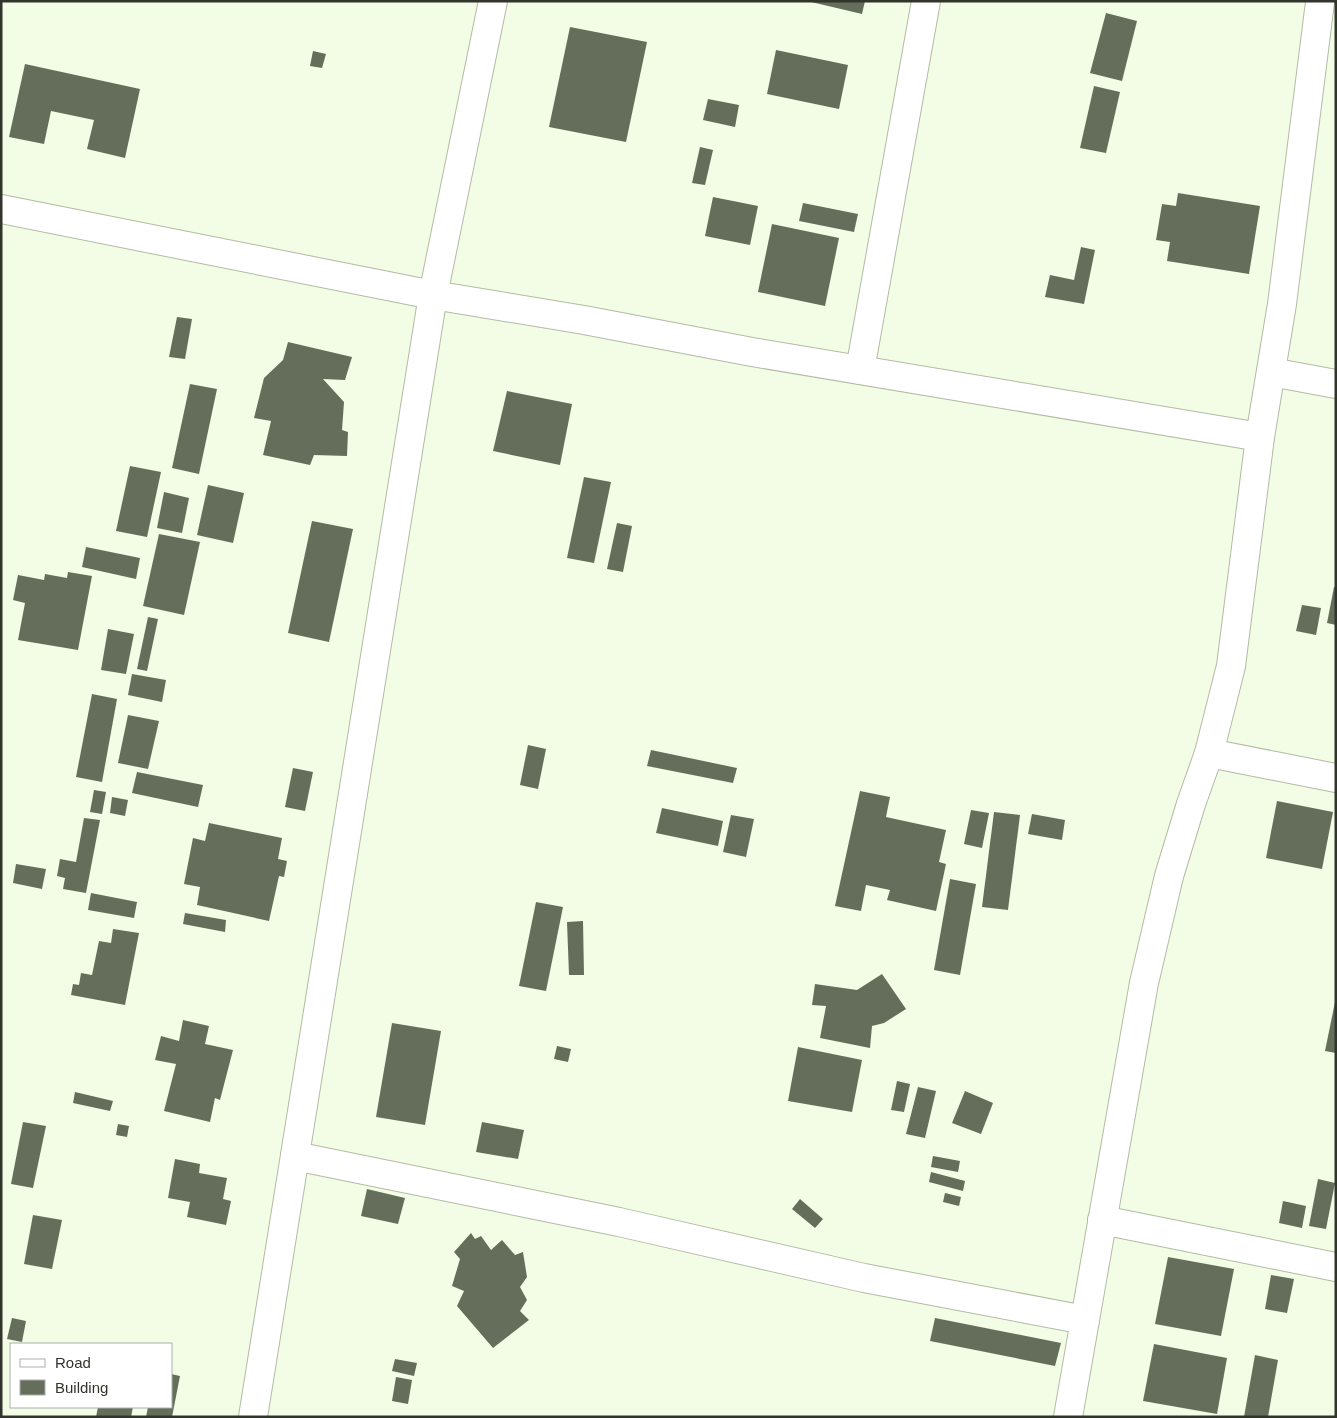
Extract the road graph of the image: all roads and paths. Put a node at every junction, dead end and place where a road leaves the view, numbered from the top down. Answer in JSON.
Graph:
{"nodes":[{"id":1,"x":493,"y":1,"type":"edge"},
{"id":2,"x":926,"y":1,"type":"edge"},
{"id":3,"x":1324,"y":3,"type":"edge"},
{"id":4,"x":1,"y":209,"type":"edge"},
{"id":5,"x":433,"y":295,"type":"junction"},
{"id":6,"x":860,"y":370,"type":"junction"},
{"id":7,"x":1271,"y":372,"type":"junction"},
{"id":8,"x":1336,"y":384,"type":"edge"},
{"id":9,"x":1260,"y":437,"type":"junction"},
{"id":10,"x":1208,"y":753,"type":"junction"},
{"id":11,"x":1336,"y":778,"type":"edge"},
{"id":12,"x":295,"y":1156,"type":"junction"},
{"id":13,"x":1102,"y":1220,"type":"junction"},
{"id":14,"x":1336,"y":1267,"type":"edge"},
{"id":15,"x":1085,"y":1320,"type":"junction"},
{"id":16,"x":254,"y":1417,"type":"edge"},
{"id":17,"x":1068,"y":1417,"type":"edge"}],
"edges":[{"from":1,"to":5,"type":"street"},
{"from":2,"to":6,"type":"street"},
{"from":3,"to":7,"type":"street"},
{"from":4,"to":5,"type":"street"},
{"from":5,"to":6,"type":"street"},
{"from":5,"to":12,"type":"street"},
{"from":6,"to":9,"type":"street"},
{"from":7,"to":8,"type":"street"},
{"from":7,"to":9,"type":"street"},
{"from":9,"to":10,"type":"street"},
{"from":10,"to":11,"type":"street"},
{"from":10,"to":13,"type":"street"},
{"from":12,"to":15,"type":"street"},
{"from":12,"to":16,"type":"street"},
{"from":13,"to":14,"type":"street"},
{"from":13,"to":15,"type":"street"},
{"from":15,"to":17,"type":"street"}]}
